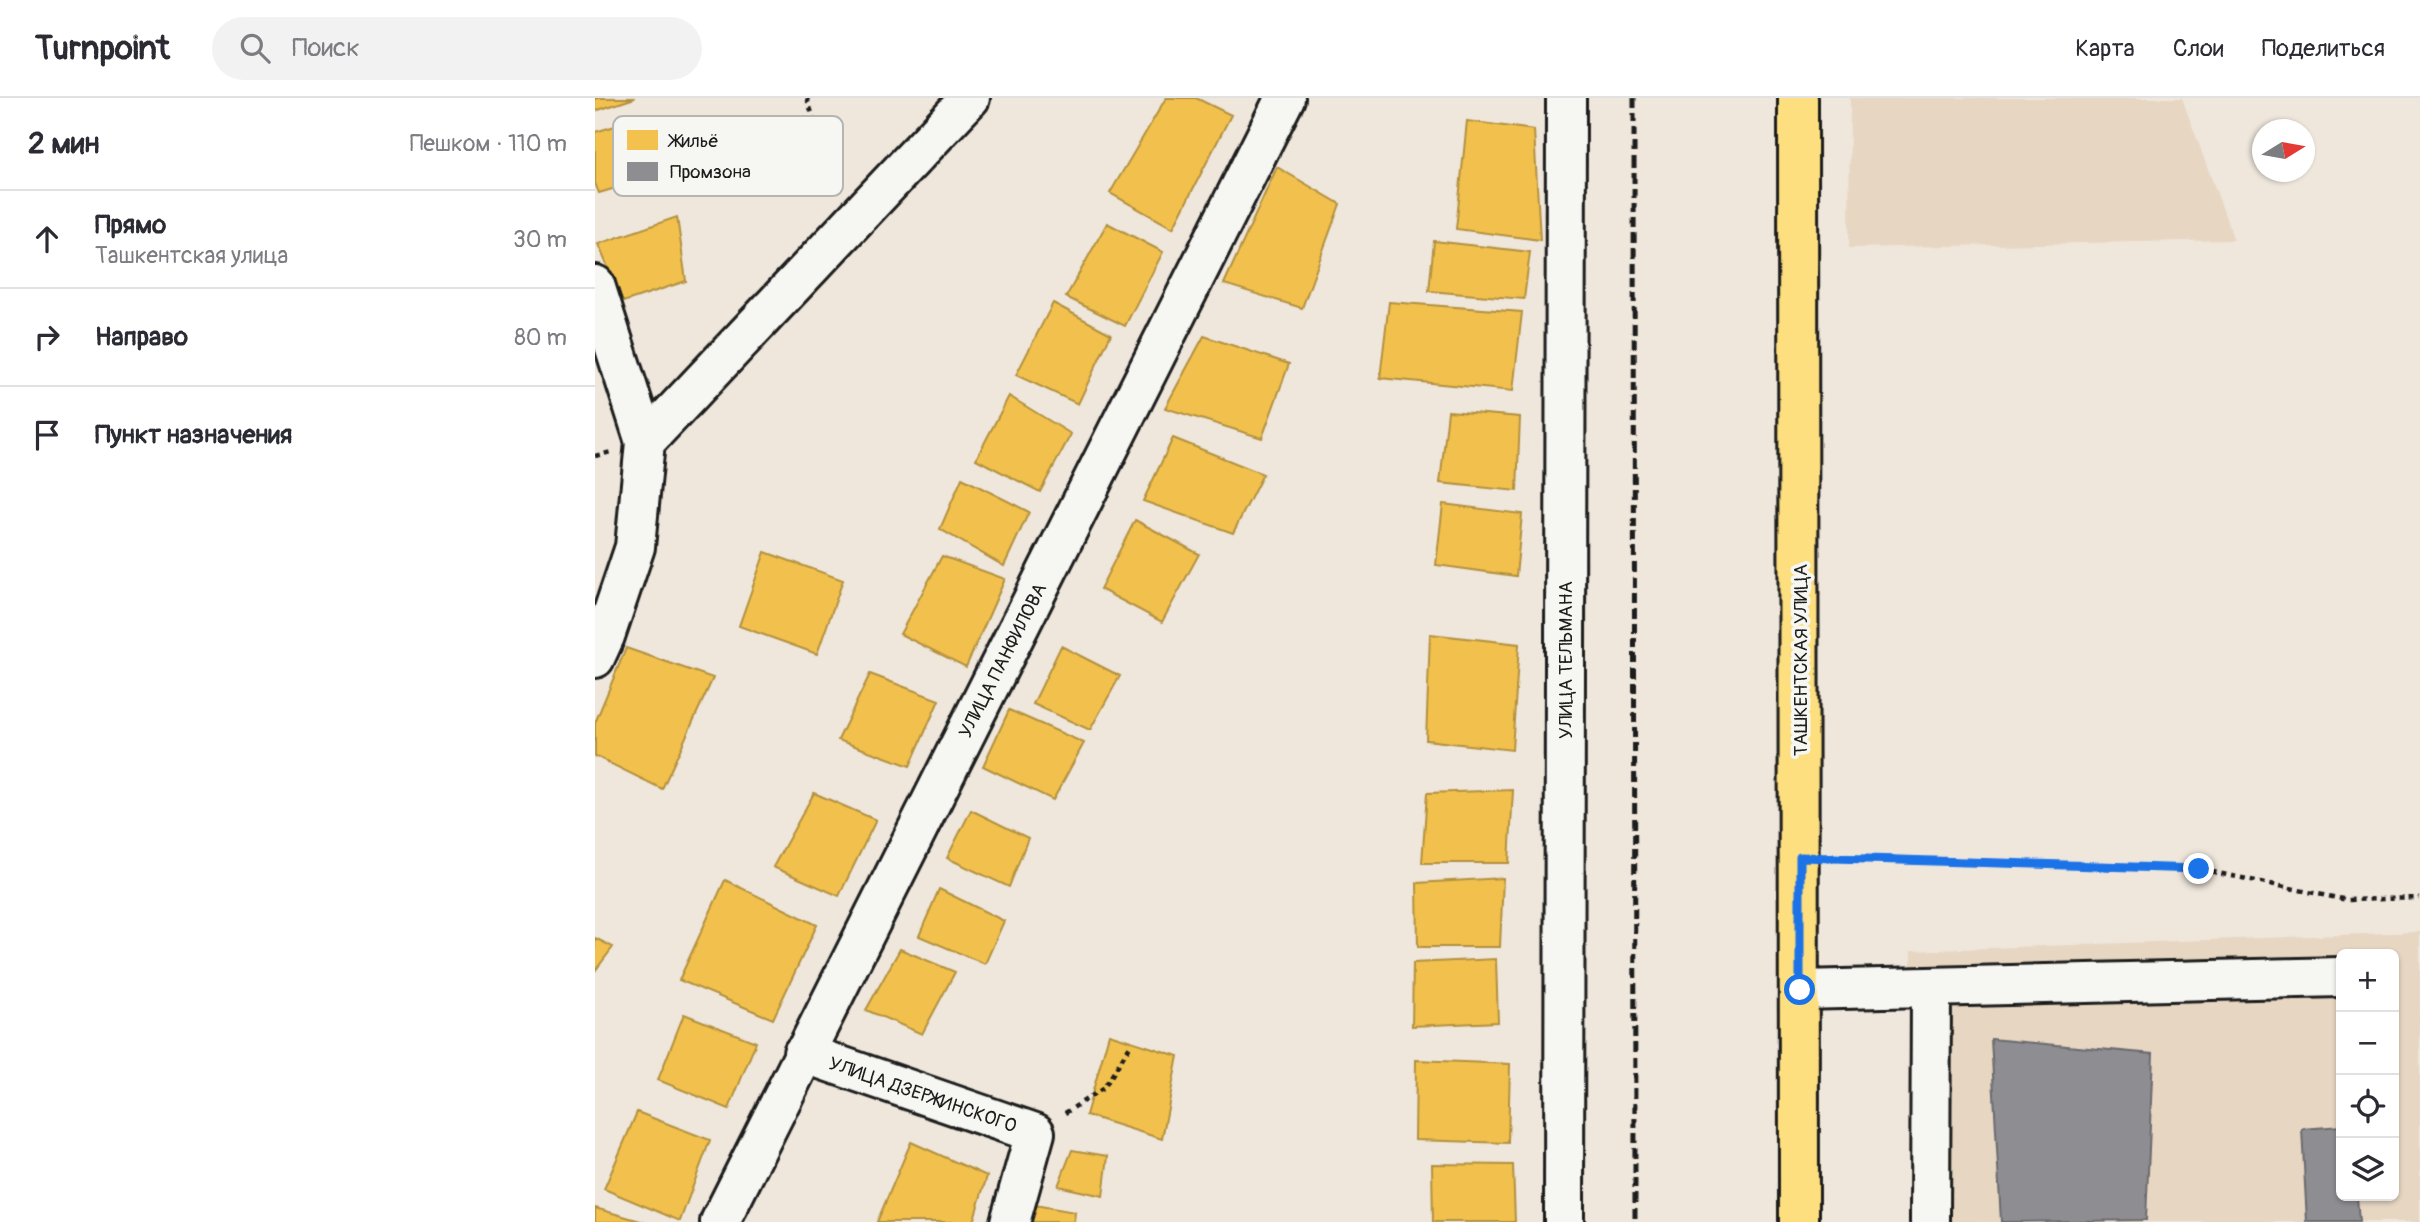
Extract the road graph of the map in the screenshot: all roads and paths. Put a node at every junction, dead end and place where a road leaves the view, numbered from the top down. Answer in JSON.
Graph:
{"nodes":[{"id":1,"x":807,"y":98,"type":"edge"},
{"id":2,"x":970,"y":98,"type":"edge"},
{"id":3,"x":1285,"y":98,"type":"edge"},
{"id":4,"x":1566,"y":98,"type":"edge"},
{"id":5,"x":1798,"y":98,"type":"edge"},
{"id":6,"x":813,"y":116,"type":"edge"},
{"id":7,"x":838,"y":196,"type":"edge"},
{"id":8,"x":848,"y":227,"type":"junction"},
{"id":9,"x":595,"y":285,"type":"edge"},
{"id":10,"x":645,"y":442,"type":"junction"},
{"id":11,"x":595,"y":658,"type":"edge"},
{"id":12,"x":1800,"y":857,"type":"junction"},
{"id":13,"x":2420,"y":898,"type":"edge"},
{"id":14,"x":2336,"y":977,"type":"edge"},
{"id":15,"x":1931,"y":988,"type":"junction"},
{"id":16,"x":1800,"y":990,"type":"junction"},
{"id":17,"x":1131,"y":1044,"type":"dead end"},
{"id":18,"x":803,"y":1053,"type":"junction"},
{"id":19,"x":1035,"y":1133,"type":"junction"},
{"id":20,"x":720,"y":1222,"type":"edge"},
{"id":21,"x":1010,"y":1222,"type":"edge"},
{"id":22,"x":1564,"y":1222,"type":"edge"},
{"id":23,"x":1799,"y":1222,"type":"edge"},
{"id":24,"x":1930,"y":1222,"type":"edge"}],
"edges":[{"from":1,"to":6,"type":"path"},
{"from":2,"to":8,"type":"street"},
{"from":3,"to":18,"type":"street","name":"УЛИЦА ПАНФИЛОВА"},
{"from":4,"to":22,"type":"street","name":"УЛИЦА ТЕЛЬМАНА"},
{"from":5,"to":12,"type":"main road","name":"ТАШКЕНТСКАЯ УЛИЦА"},
{"from":7,"to":8,"type":"path"},
{"from":8,"to":10,"type":"street"},
{"from":9,"to":10,"type":"street"},
{"from":10,"to":11,"type":"street"},
{"from":12,"to":13,"type":"path"},
{"from":12,"to":16,"type":"main road","name":"ТАШКЕНТСКАЯ УЛИЦА"},
{"from":14,"to":15,"type":"street"},
{"from":15,"to":16,"type":"street"},
{"from":15,"to":24,"type":"street"},
{"from":16,"to":23,"type":"main road","name":"ТАШКЕНТСКАЯ УЛИЦА"},
{"from":17,"to":19,"type":"path"},
{"from":18,"to":19,"type":"street","name":"УЛИЦА ДЗЕРЖИНСКОГО"},
{"from":18,"to":20,"type":"street","name":"УЛИЦА ПАНФИЛОВА"},
{"from":19,"to":21,"type":"street","name":"УЛИЦА ДЗЕРЖИНСКОГО"}]}
